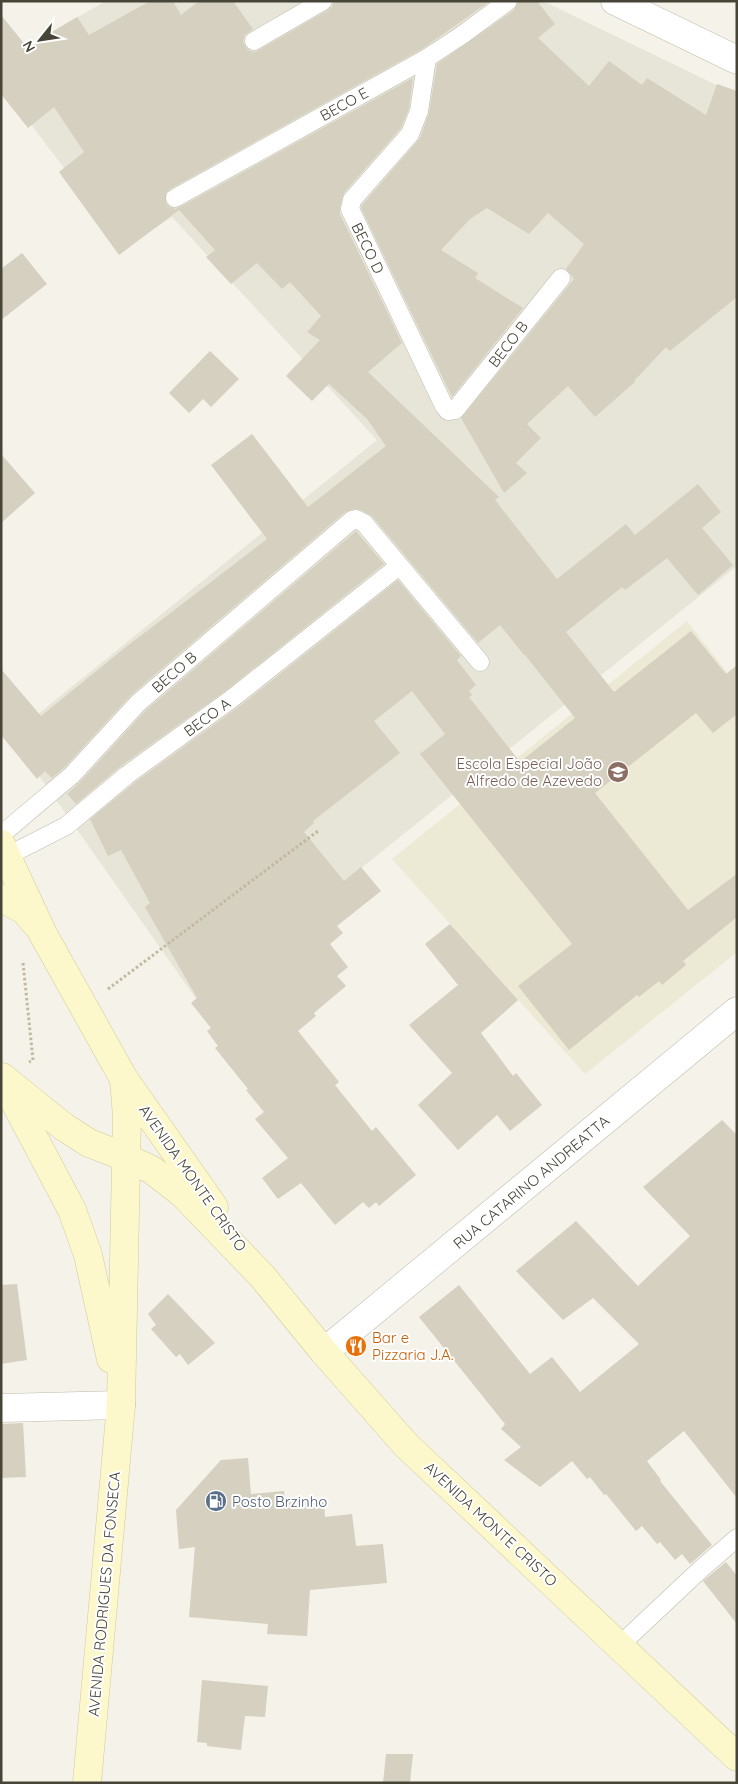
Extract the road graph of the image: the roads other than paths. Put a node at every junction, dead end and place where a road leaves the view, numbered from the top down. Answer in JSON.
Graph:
{"nodes":[{"id":1,"x":323,"y":1,"type":"edge"},
{"id":2,"x":508,"y":1,"type":"edge"},
{"id":3,"x":615,"y":1,"type":"edge"},
{"id":4,"x":254,"y":41,"type":"dead end"},
{"id":5,"x":427,"y":58,"type":"junction"},
{"id":6,"x":737,"y":60,"type":"edge"},
{"id":7,"x":175,"y":198,"type":"dead end"},
{"id":8,"x":561,"y":278,"type":"dead end"},
{"id":9,"x":455,"y":410,"type":"joint"},
{"id":10,"x":399,"y":566,"type":"junction"},
{"id":11,"x":480,"y":662,"type":"dead end"},
{"id":12,"x":3,"y":845,"type":"edge"},
{"id":13,"x":1,"y":898,"type":"edge"},
{"id":14,"x":43,"y":934,"type":"junction"},
{"id":15,"x":737,"y":1011,"type":"edge"},
{"id":16,"x":1,"y":1076,"type":"edge"},
{"id":17,"x":124,"y":1079,"type":"junction"},
{"id":18,"x":125,"y":1156,"type":"junction"},
{"id":19,"x":262,"y":1276,"type":"junction"},
{"id":20,"x":324,"y":1352,"type":"junction"},
{"id":21,"x":121,"y":1405,"type":"junction"},
{"id":22,"x":1,"y":1408,"type":"edge"},
{"id":23,"x":737,"y":1538,"type":"edge"},
{"id":24,"x":620,"y":1645,"type":"junction"},
{"id":25,"x":737,"y":1757,"type":"edge"},
{"id":26,"x":87,"y":1783,"type":"edge"}],
"edges":[{"from":1,"to":4,"type":"lane"},
{"from":2,"to":5,"type":"lane","name":"BECO E"},
{"from":3,"to":6,"type":"street"},
{"from":5,"to":7,"type":"lane","name":"BECO E"},
{"from":5,"to":9,"type":"lane","name":"BECO D"},
{"from":8,"to":9,"type":"lane","name":"BECO B"},
{"from":10,"to":11,"type":"lane"},
{"from":10,"to":12,"type":"lane","name":"BECO A"},
{"from":10,"to":12,"type":"lane","name":"BECO B"},
{"from":12,"to":14,"type":"main road"},
{"from":13,"to":14,"type":"main road"},
{"from":14,"to":17,"type":"main road","name":"AVENIDA MONTE CRISTO"},
{"from":15,"to":20,"type":"street","name":"RUA CATARINO ANDREATTA"},
{"from":16,"to":18,"type":"main road","name":"AVENIDA MONTE CRISTO"},
{"from":16,"to":21,"type":"main road","name":"AVENIDA RODRIGUES DA FONSECA"},
{"from":17,"to":18,"type":"main road","name":"AVENIDA RODRIGUES DA FONSECA"},
{"from":17,"to":19,"type":"main road","name":"AVENIDA MONTE CRISTO"},
{"from":18,"to":19,"type":"main road","name":"AVENIDA MONTE CRISTO"},
{"from":18,"to":21,"type":"main road","name":"AVENIDA RODRIGUES DA FONSECA"},
{"from":19,"to":20,"type":"main road","name":"AVENIDA MONTE CRISTO"},
{"from":20,"to":24,"type":"main road","name":"AVENIDA MONTE CRISTO"},
{"from":21,"to":22,"type":"street"},
{"from":21,"to":26,"type":"main road","name":"AVENIDA RODRIGUES DA FONSECA"},
{"from":23,"to":24,"type":"lane"},
{"from":24,"to":25,"type":"main road","name":"AVENIDA MONTE CRISTO"}]}
